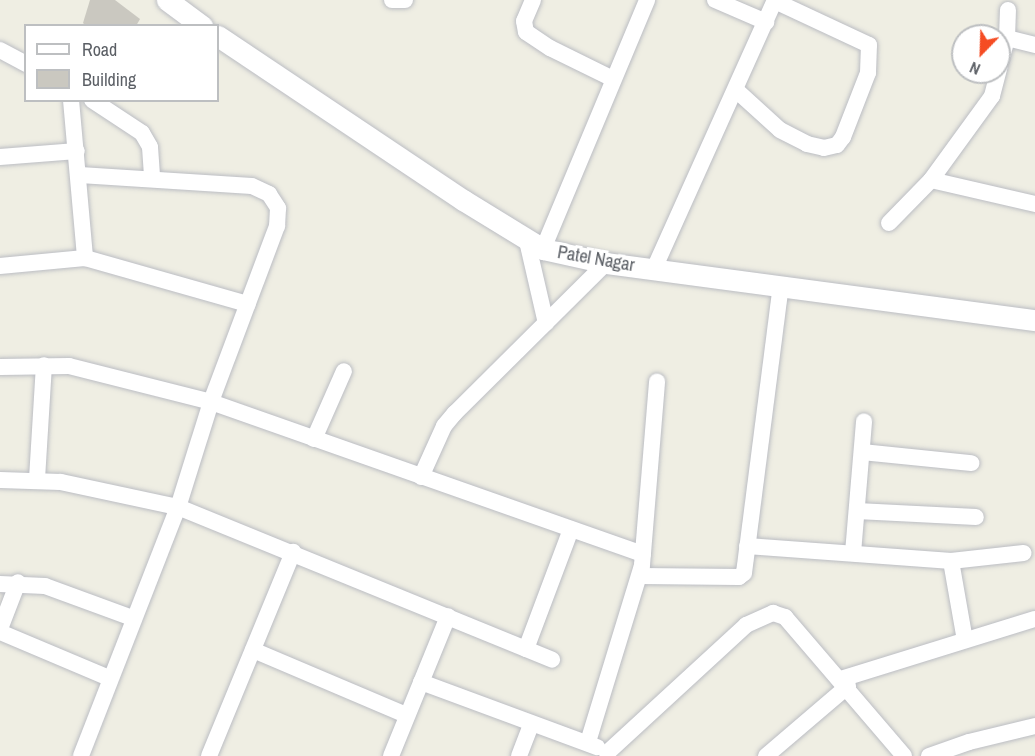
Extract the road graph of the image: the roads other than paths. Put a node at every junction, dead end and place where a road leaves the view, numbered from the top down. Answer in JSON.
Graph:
{"nodes":[{"id":1,"x":166,"y":0,"type":"edge"},
{"id":2,"x":392,"y":0,"type":"edge"},
{"id":3,"x":405,"y":0,"type":"edge"},
{"id":4,"x":533,"y":0,"type":"edge"},
{"id":5,"x":647,"y":0,"type":"edge"},
{"id":6,"x":715,"y":0,"type":"edge"},
{"id":7,"x":775,"y":1,"type":"edge"},
{"id":8,"x":1008,"y":10,"type":"dead end"},
{"id":9,"x":766,"y":22,"type":"junction"},
{"id":10,"x":199,"y":24,"type":"edge"},
{"id":11,"x":1008,"y":24,"type":"edge"},
{"id":12,"x":219,"y":37,"type":"edge"},
{"id":13,"x":1011,"y":39,"type":"edge"},
{"id":14,"x":1035,"y":45,"type":"edge"},
{"id":15,"x":0,"y":50,"type":"edge"},
{"id":16,"x":24,"y":63,"type":"edge"},
{"id":17,"x":613,"y":79,"type":"junction"},
{"id":18,"x":995,"y":84,"type":"edge"},
{"id":19,"x":736,"y":90,"type":"junction"},
{"id":20,"x":70,"y":102,"type":"edge"},
{"id":21,"x":95,"y":102,"type":"edge"},
{"id":22,"x":77,"y":151,"type":"junction"},
{"id":23,"x":0,"y":157,"type":"edge"},
{"id":24,"x":80,"y":175,"type":"junction"},
{"id":25,"x":152,"y":178,"type":"junction"},
{"id":26,"x":931,"y":180,"type":"junction"},
{"id":27,"x":1035,"y":204,"type":"edge"},
{"id":28,"x":889,"y":223,"type":"dead end"},
{"id":29,"x":535,"y":245,"type":"junction"},
{"id":30,"x":85,"y":258,"type":"junction"},
{"id":31,"x":606,"y":263,"type":"junction"},
{"id":32,"x":0,"y":266,"type":"edge"},
{"id":33,"x":654,"y":269,"type":"junction"},
{"id":34,"x":782,"y":286,"type":"junction"},
{"id":35,"x":248,"y":304,"type":"junction"},
{"id":36,"x":1035,"y":320,"type":"edge"},
{"id":37,"x":546,"y":323,"type":"junction"},
{"id":38,"x":44,"y":365,"type":"junction"},
{"id":39,"x":0,"y":367,"type":"edge"},
{"id":40,"x":344,"y":371,"type":"dead end"},
{"id":41,"x":657,"y":382,"type":"dead end"},
{"id":42,"x":211,"y":402,"type":"junction"},
{"id":43,"x":864,"y":421,"type":"dead end"},
{"id":44,"x":314,"y":439,"type":"junction"},
{"id":45,"x":862,"y":453,"type":"junction"},
{"id":46,"x":971,"y":463,"type":"dead end"},
{"id":47,"x":421,"y":477,"type":"junction"},
{"id":48,"x":37,"y":479,"type":"junction"},
{"id":49,"x":0,"y":480,"type":"edge"},
{"id":50,"x":178,"y":507,"type":"junction"},
{"id":51,"x":857,"y":511,"type":"junction"},
{"id":52,"x":976,"y":517,"type":"dead end"},
{"id":53,"x":571,"y":529,"type":"junction"},
{"id":54,"x":747,"y":546,"type":"junction"},
{"id":55,"x":293,"y":552,"type":"junction"},
{"id":56,"x":853,"y":553,"type":"junction"},
{"id":57,"x":1024,"y":553,"type":"dead end"},
{"id":58,"x":643,"y":554,"type":"junction"},
{"id":59,"x":951,"y":561,"type":"junction"},
{"id":60,"x":640,"y":576,"type":"junction"},
{"id":61,"x":18,"y":582,"type":"junction"},
{"id":62,"x":0,"y":584,"type":"edge"},
{"id":63,"x":448,"y":616,"type":"junction"},
{"id":64,"x":132,"y":618,"type":"junction"},
{"id":65,"x":1035,"y":619,"type":"edge"},
{"id":66,"x":0,"y":630,"type":"edge"},
{"id":67,"x":965,"y":640,"type":"junction"},
{"id":68,"x":526,"y":649,"type":"junction"},
{"id":69,"x":253,"y":650,"type":"junction"},
{"id":70,"x":552,"y":660,"type":"dead end"},
{"id":71,"x":110,"y":678,"type":"junction"},
{"id":72,"x":421,"y":682,"type":"junction"},
{"id":73,"x":844,"y":682,"type":"junction"},
{"id":74,"x":406,"y":715,"type":"junction"},
{"id":75,"x":531,"y":724,"type":"junction"},
{"id":76,"x":1035,"y":726,"type":"edge"},
{"id":77,"x":588,"y":742,"type":"junction"},
{"id":78,"x":608,"y":755,"type":"edge"},
{"id":79,"x":81,"y":756,"type":"edge"},
{"id":80,"x":209,"y":756,"type":"edge"},
{"id":81,"x":391,"y":756,"type":"edge"},
{"id":82,"x":519,"y":756,"type":"edge"},
{"id":83,"x":766,"y":756,"type":"edge"},
{"id":84,"x":903,"y":756,"type":"edge"},
{"id":85,"x":929,"y":756,"type":"edge"}],
"edges":[{"from":1,"to":10,"type":"street"},
{"from":2,"to":3,"type":"street"},
{"from":4,"to":17,"type":"street"},
{"from":5,"to":17,"type":"street"},
{"from":6,"to":9,"type":"street"},
{"from":7,"to":9,"type":"street"},
{"from":7,"to":19,"type":"street"},
{"from":8,"to":11,"type":"street"},
{"from":9,"to":19,"type":"street"},
{"from":12,"to":29,"type":"street","name":"Patel Nagar"},
{"from":13,"to":14,"type":"street"},
{"from":15,"to":16,"type":"street"},
{"from":17,"to":29,"type":"street"},
{"from":18,"to":26,"type":"street"},
{"from":19,"to":33,"type":"street"},
{"from":20,"to":22,"type":"street"},
{"from":21,"to":25,"type":"street"},
{"from":22,"to":23,"type":"street"},
{"from":22,"to":24,"type":"street"},
{"from":24,"to":25,"type":"street"},
{"from":24,"to":30,"type":"street"},
{"from":25,"to":35,"type":"street"},
{"from":26,"to":27,"type":"street"},
{"from":26,"to":28,"type":"street"},
{"from":29,"to":31,"type":"street","name":"Patel Nagar"},
{"from":29,"to":37,"type":"street"},
{"from":30,"to":32,"type":"street"},
{"from":30,"to":35,"type":"street"},
{"from":31,"to":33,"type":"street","name":"Patel Nagar"},
{"from":31,"to":37,"type":"street"},
{"from":33,"to":34,"type":"street","name":"Patel Nagar"},
{"from":34,"to":36,"type":"street","name":"Patel Nagar"},
{"from":34,"to":54,"type":"street"},
{"from":35,"to":42,"type":"street"},
{"from":37,"to":47,"type":"street"},
{"from":38,"to":39,"type":"street"},
{"from":38,"to":42,"type":"street"},
{"from":38,"to":48,"type":"street"},
{"from":40,"to":44,"type":"street"},
{"from":41,"to":58,"type":"street"},
{"from":42,"to":44,"type":"street"},
{"from":42,"to":50,"type":"street"},
{"from":43,"to":45,"type":"street"},
{"from":44,"to":47,"type":"street"},
{"from":45,"to":46,"type":"street"},
{"from":45,"to":51,"type":"street"},
{"from":47,"to":53,"type":"street"},
{"from":48,"to":49,"type":"street"},
{"from":48,"to":50,"type":"street"},
{"from":50,"to":55,"type":"street"},
{"from":50,"to":64,"type":"street"},
{"from":51,"to":52,"type":"street"},
{"from":51,"to":56,"type":"street"},
{"from":53,"to":58,"type":"street"},
{"from":53,"to":68,"type":"street"},
{"from":54,"to":56,"type":"street"},
{"from":54,"to":60,"type":"street"},
{"from":55,"to":63,"type":"street"},
{"from":55,"to":69,"type":"street"},
{"from":56,"to":59,"type":"street"},
{"from":57,"to":59,"type":"street"},
{"from":58,"to":60,"type":"street"},
{"from":59,"to":67,"type":"street"},
{"from":60,"to":77,"type":"street"},
{"from":61,"to":62,"type":"street"},
{"from":61,"to":64,"type":"street"},
{"from":61,"to":66,"type":"street"},
{"from":63,"to":68,"type":"street"},
{"from":63,"to":72,"type":"street"},
{"from":64,"to":71,"type":"street"},
{"from":65,"to":67,"type":"street"},
{"from":66,"to":71,"type":"street"},
{"from":67,"to":73,"type":"street"},
{"from":68,"to":70,"type":"street"},
{"from":69,"to":74,"type":"street"},
{"from":69,"to":80,"type":"street"},
{"from":71,"to":79,"type":"street"},
{"from":72,"to":74,"type":"street"},
{"from":72,"to":75,"type":"street"},
{"from":73,"to":78,"type":"street"},
{"from":73,"to":83,"type":"street"},
{"from":73,"to":84,"type":"street"},
{"from":74,"to":81,"type":"street"},
{"from":75,"to":77,"type":"street"},
{"from":75,"to":82,"type":"street"},
{"from":76,"to":85,"type":"street"},
{"from":77,"to":78,"type":"street"}]}
